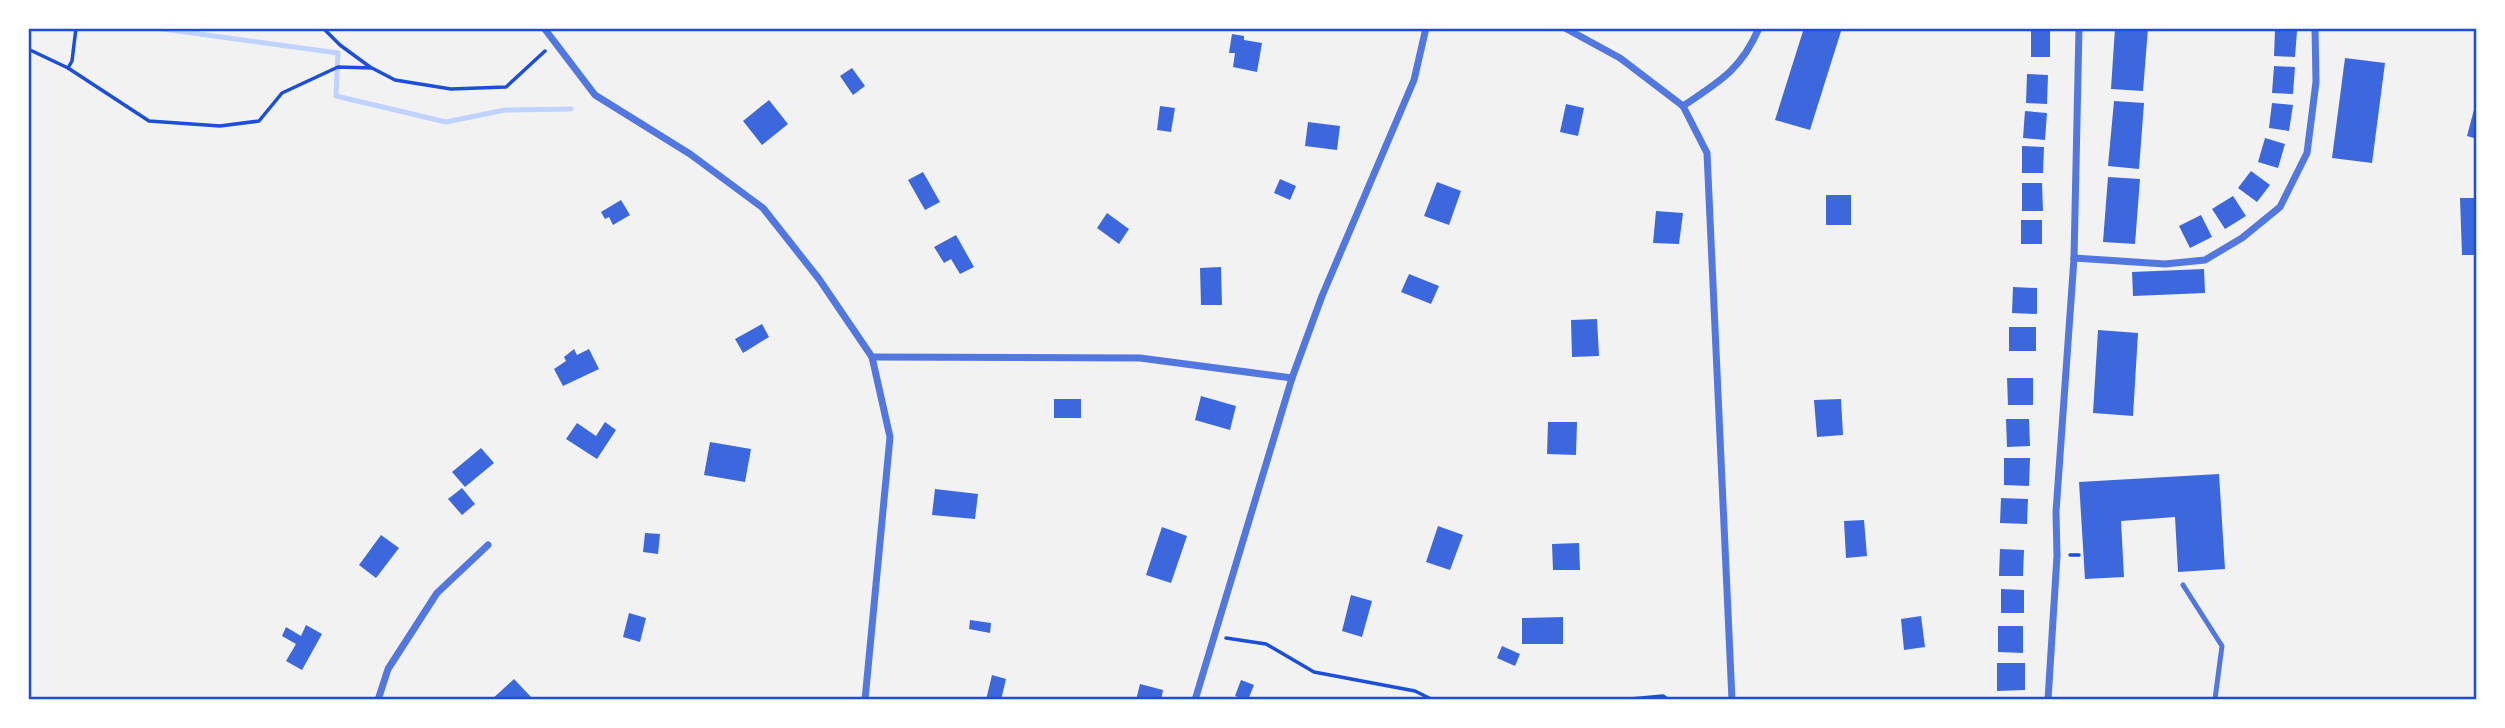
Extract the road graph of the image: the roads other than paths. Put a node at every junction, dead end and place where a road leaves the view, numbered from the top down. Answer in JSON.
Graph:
{"nodes":[{"id":1,"x":544,"y":28,"type":"edge"},
{"id":2,"x":1426,"y":28,"type":"edge"},
{"id":3,"x":1565,"y":28,"type":"edge"},
{"id":4,"x":1759,"y":28,"type":"edge"},
{"id":5,"x":2079,"y":28,"type":"edge"},
{"id":6,"x":2315,"y":28,"type":"edge"},
{"id":7,"x":1683,"y":106,"type":"junction"},
{"id":8,"x":2074,"y":258,"type":"junction"},
{"id":9,"x":872,"y":357,"type":"junction"},
{"id":10,"x":1292,"y":378,"type":"junction"},
{"id":11,"x":488,"y":545,"type":"dead end"},
{"id":12,"x":2183,"y":585,"type":"dead end"},
{"id":13,"x":378,"y":700,"type":"edge"},
{"id":14,"x":865,"y":700,"type":"edge"},
{"id":15,"x":1195,"y":700,"type":"edge"},
{"id":16,"x":1732,"y":700,"type":"edge"},
{"id":17,"x":2048,"y":700,"type":"edge"},
{"id":18,"x":2213,"y":700,"type":"edge"}],
"edges":[{"from":1,"to":9,"type":"street"},
{"from":2,"to":10,"type":"street"},
{"from":3,"to":7,"type":"street"},
{"from":4,"to":7,"type":"street"},
{"from":5,"to":8,"type":"street"},
{"from":6,"to":8,"type":"street"},
{"from":7,"to":16,"type":"street"},
{"from":8,"to":17,"type":"street"},
{"from":9,"to":10,"type":"street"},
{"from":9,"to":14,"type":"street"},
{"from":10,"to":15,"type":"street"},
{"from":11,"to":13,"type":"street"},
{"from":12,"to":18,"type":"lane"}]}
